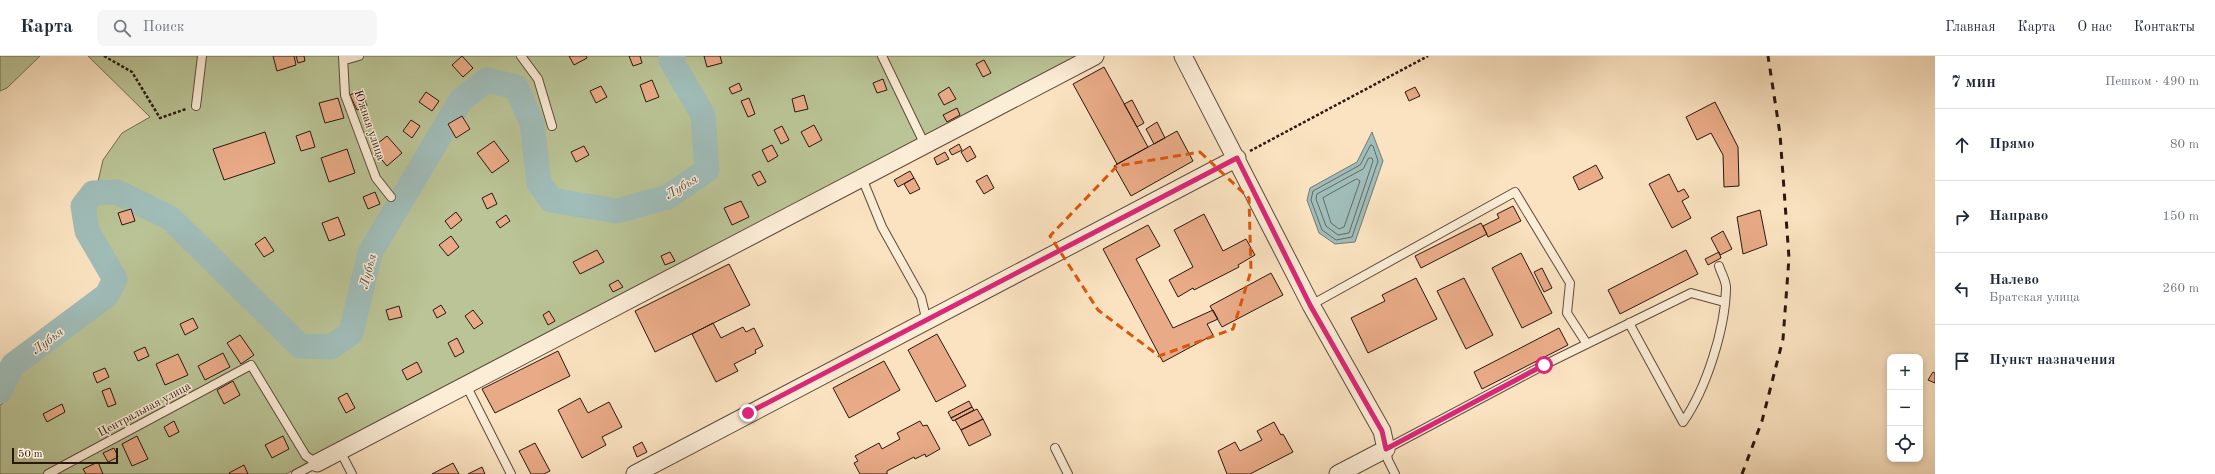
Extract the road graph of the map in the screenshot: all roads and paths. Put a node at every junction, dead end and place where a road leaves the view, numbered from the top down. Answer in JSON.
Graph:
{"nodes":[{"id":1,"x":104,"y":56,"type":"edge"},
{"id":2,"x":202,"y":56,"type":"edge"},
{"id":3,"x":359,"y":56,"type":"edge"},
{"id":4,"x":521,"y":56,"type":"edge"},
{"id":5,"x":882,"y":56,"type":"edge"},
{"id":6,"x":1095,"y":56,"type":"edge"},
{"id":7,"x":1183,"y":56,"type":"edge"},
{"id":8,"x":1428,"y":56,"type":"edge"},
{"id":9,"x":344,"y":58,"type":"edge"},
{"id":10,"x":196,"y":106,"type":"joint"},
{"id":11,"x":552,"y":126,"type":"dead end"},
{"id":12,"x":925,"y":145,"type":"junction"},
{"id":13,"x":1237,"y":158,"type":"junction"},
{"id":14,"x":862,"y":178,"type":"junction"},
{"id":15,"x":391,"y":197,"type":"dead end"},
{"id":16,"x":1719,"y":266,"type":"dead end"},
{"id":17,"x":1724,"y":302,"type":"junction"},
{"id":18,"x":1310,"y":305,"type":"junction"},
{"id":19,"x":927,"y":322,"type":"junction"},
{"id":20,"x":1629,"y":323,"type":"junction"},
{"id":21,"x":1587,"y":344,"type":"junction"},
{"id":22,"x":466,"y":385,"type":"junction"},
{"id":23,"x":1055,"y":448,"type":"dead end"},
{"id":24,"x":1386,"y":449,"type":"junction"},
{"id":25,"x":340,"y":451,"type":"junction"},
{"id":26,"x":317,"y":463,"type":"junction"},
{"id":27,"x":48,"y":474,"type":"edge"},
{"id":28,"x":296,"y":474,"type":"edge"},
{"id":29,"x":352,"y":474,"type":"edge"},
{"id":30,"x":511,"y":474,"type":"edge"},
{"id":31,"x":635,"y":474,"type":"edge"},
{"id":32,"x":1068,"y":474,"type":"edge"},
{"id":33,"x":1338,"y":474,"type":"edge"},
{"id":34,"x":1395,"y":474,"type":"edge"}],
"edges":[{"from":1,"to":10,"type":"path"},
{"from":2,"to":10,"type":"lane"},
{"from":3,"to":9,"type":"lane"},
{"from":4,"to":11,"type":"lane"},
{"from":5,"to":12,"type":"lane"},
{"from":6,"to":12,"type":"street"},
{"from":7,"to":13,"type":"street"},
{"from":8,"to":13,"type":"path"},
{"from":9,"to":15,"type":"lane","name":"Южная улица"},
{"from":12,"to":14,"type":"street"},
{"from":13,"to":18,"type":"street"},
{"from":13,"to":19,"type":"street"},
{"from":14,"to":19,"type":"lane"},
{"from":14,"to":22,"type":"street"},
{"from":16,"to":17,"type":"lane"},
{"from":17,"to":20,"type":"lane"},
{"from":17,"to":20,"type":"lane"},
{"from":18,"to":21,"type":"lane"},
{"from":18,"to":24,"type":"street"},
{"from":19,"to":31,"type":"street"},
{"from":20,"to":21,"type":"lane"},
{"from":21,"to":24,"type":"lane"},
{"from":22,"to":25,"type":"street"},
{"from":22,"to":30,"type":"lane"},
{"from":23,"to":32,"type":"lane"},
{"from":24,"to":33,"type":"street"},
{"from":24,"to":34,"type":"lane"},
{"from":25,"to":26,"type":"street"},
{"from":25,"to":29,"type":"lane"},
{"from":26,"to":27,"type":"lane","name":"Центральная улица"},
{"from":26,"to":28,"type":"lane"}]}
